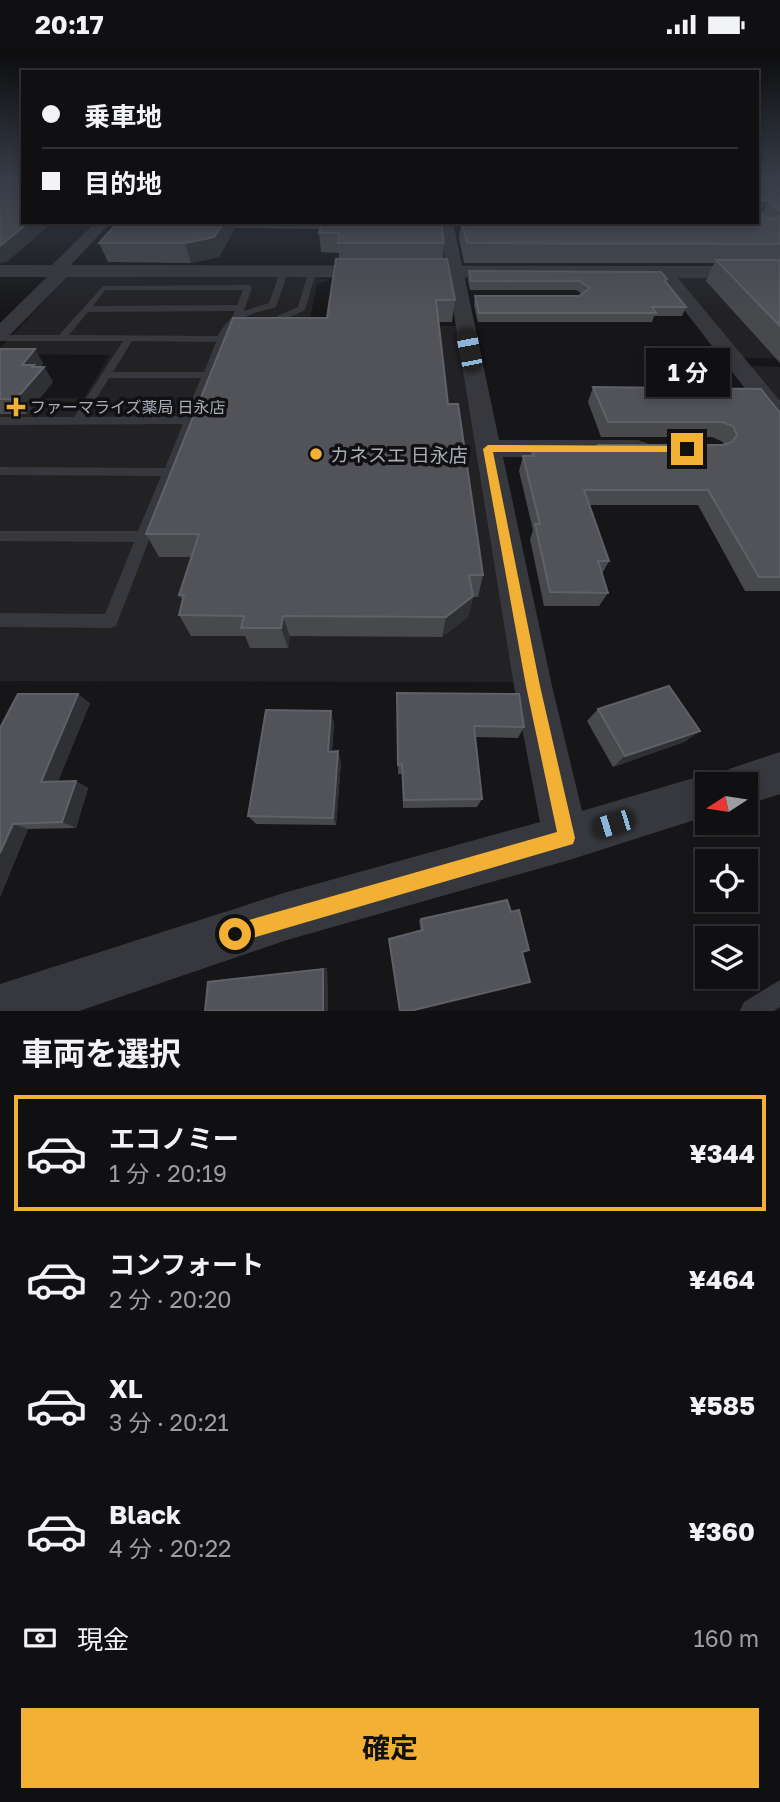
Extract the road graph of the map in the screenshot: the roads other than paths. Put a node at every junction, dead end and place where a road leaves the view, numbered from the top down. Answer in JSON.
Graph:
{"nodes":[{"id":1,"x":102,"y":224,"type":"edge"},
{"id":2,"x":452,"y":228,"type":"edge"},
{"id":3,"x":0,"y":271,"type":"edge"},
{"id":4,"x":59,"y":271,"type":"junction"},
{"id":5,"x":663,"y":271,"type":"junction"},
{"id":6,"x":284,"y":272,"type":"junction"},
{"id":7,"x":312,"y":272,"type":"junction"},
{"id":8,"x":780,"y":272,"type":"edge"},
{"id":9,"x":466,"y":289,"type":"junction"},
{"id":10,"x":86,"y":309,"type":"junction"},
{"id":11,"x":239,"y":313,"type":"junction"},
{"id":12,"x":260,"y":326,"type":"edge"},
{"id":13,"x":241,"y":332,"type":"edge"},
{"id":14,"x":0,"y":336,"type":"edge"},
{"id":15,"x":61,"y":339,"type":"junction"},
{"id":16,"x":129,"y":339,"type":"junction"},
{"id":17,"x":221,"y":339,"type":"junction"},
{"id":18,"x":106,"y":375,"type":"junction"},
{"id":19,"x":207,"y":375,"type":"junction"},
{"id":20,"x":780,"y":417,"type":"edge"},
{"id":21,"x":189,"y":420,"type":"junction"},
{"id":22,"x":0,"y":421,"type":"edge"},
{"id":23,"x":77,"y":421,"type":"junction"},
{"id":24,"x":488,"y":449,"type":"junction"},
{"id":25,"x":659,"y":449,"type":"edge"},
{"id":26,"x":0,"y":471,"type":"edge"},
{"id":27,"x":169,"y":471,"type":"junction"},
{"id":28,"x":0,"y":537,"type":"edge"},
{"id":29,"x":143,"y":537,"type":"junction"},
{"id":30,"x":0,"y":620,"type":"edge"},
{"id":31,"x":780,"y":773,"type":"edge"},
{"id":32,"x":758,"y":780,"type":"edge"},
{"id":33,"x":695,"y":799,"type":"edge"},
{"id":34,"x":566,"y":838,"type":"junction"},
{"id":35,"x":780,"y":992,"type":"edge"},
{"id":36,"x":0,"y":1011,"type":"edge"},
{"id":37,"x":753,"y":1011,"type":"edge"}],
"edges":[{"from":1,"to":4,"type":"street"},
{"from":2,"to":9,"type":"street"},
{"from":3,"to":4,"type":"street"},
{"from":4,"to":6,"type":"street"},
{"from":4,"to":14,"type":"street"},
{"from":5,"to":8,"type":"street"},
{"from":5,"to":9,"type":"street"},
{"from":5,"to":20,"type":"street"},
{"from":6,"to":7,"type":"street"},
{"from":6,"to":11,"type":"lane"},
{"from":7,"to":9,"type":"street"},
{"from":7,"to":12,"type":"lane"},
{"from":9,"to":24,"type":"street"},
{"from":10,"to":11,"type":"lane"},
{"from":10,"to":11,"type":"lane"},
{"from":10,"to":15,"type":"lane"},
{"from":11,"to":17,"type":"lane"},
{"from":13,"to":17,"type":"lane"},
{"from":14,"to":15,"type":"lane"},
{"from":15,"to":16,"type":"lane"},
{"from":16,"to":17,"type":"lane"},
{"from":16,"to":18,"type":"lane"},
{"from":17,"to":19,"type":"lane"},
{"from":18,"to":19,"type":"lane"},
{"from":18,"to":23,"type":"lane"},
{"from":19,"to":21,"type":"lane"},
{"from":21,"to":23,"type":"lane"},
{"from":21,"to":27,"type":"lane"},
{"from":22,"to":23,"type":"lane"},
{"from":24,"to":25,"type":"street"},
{"from":24,"to":34,"type":"street"},
{"from":26,"to":27,"type":"lane"},
{"from":27,"to":29,"type":"lane"},
{"from":28,"to":29,"type":"lane"},
{"from":29,"to":30,"type":"lane"},
{"from":31,"to":32,"type":"street"},
{"from":33,"to":34,"type":"street"},
{"from":34,"to":36,"type":"street"},
{"from":35,"to":37,"type":"lane"}]}
